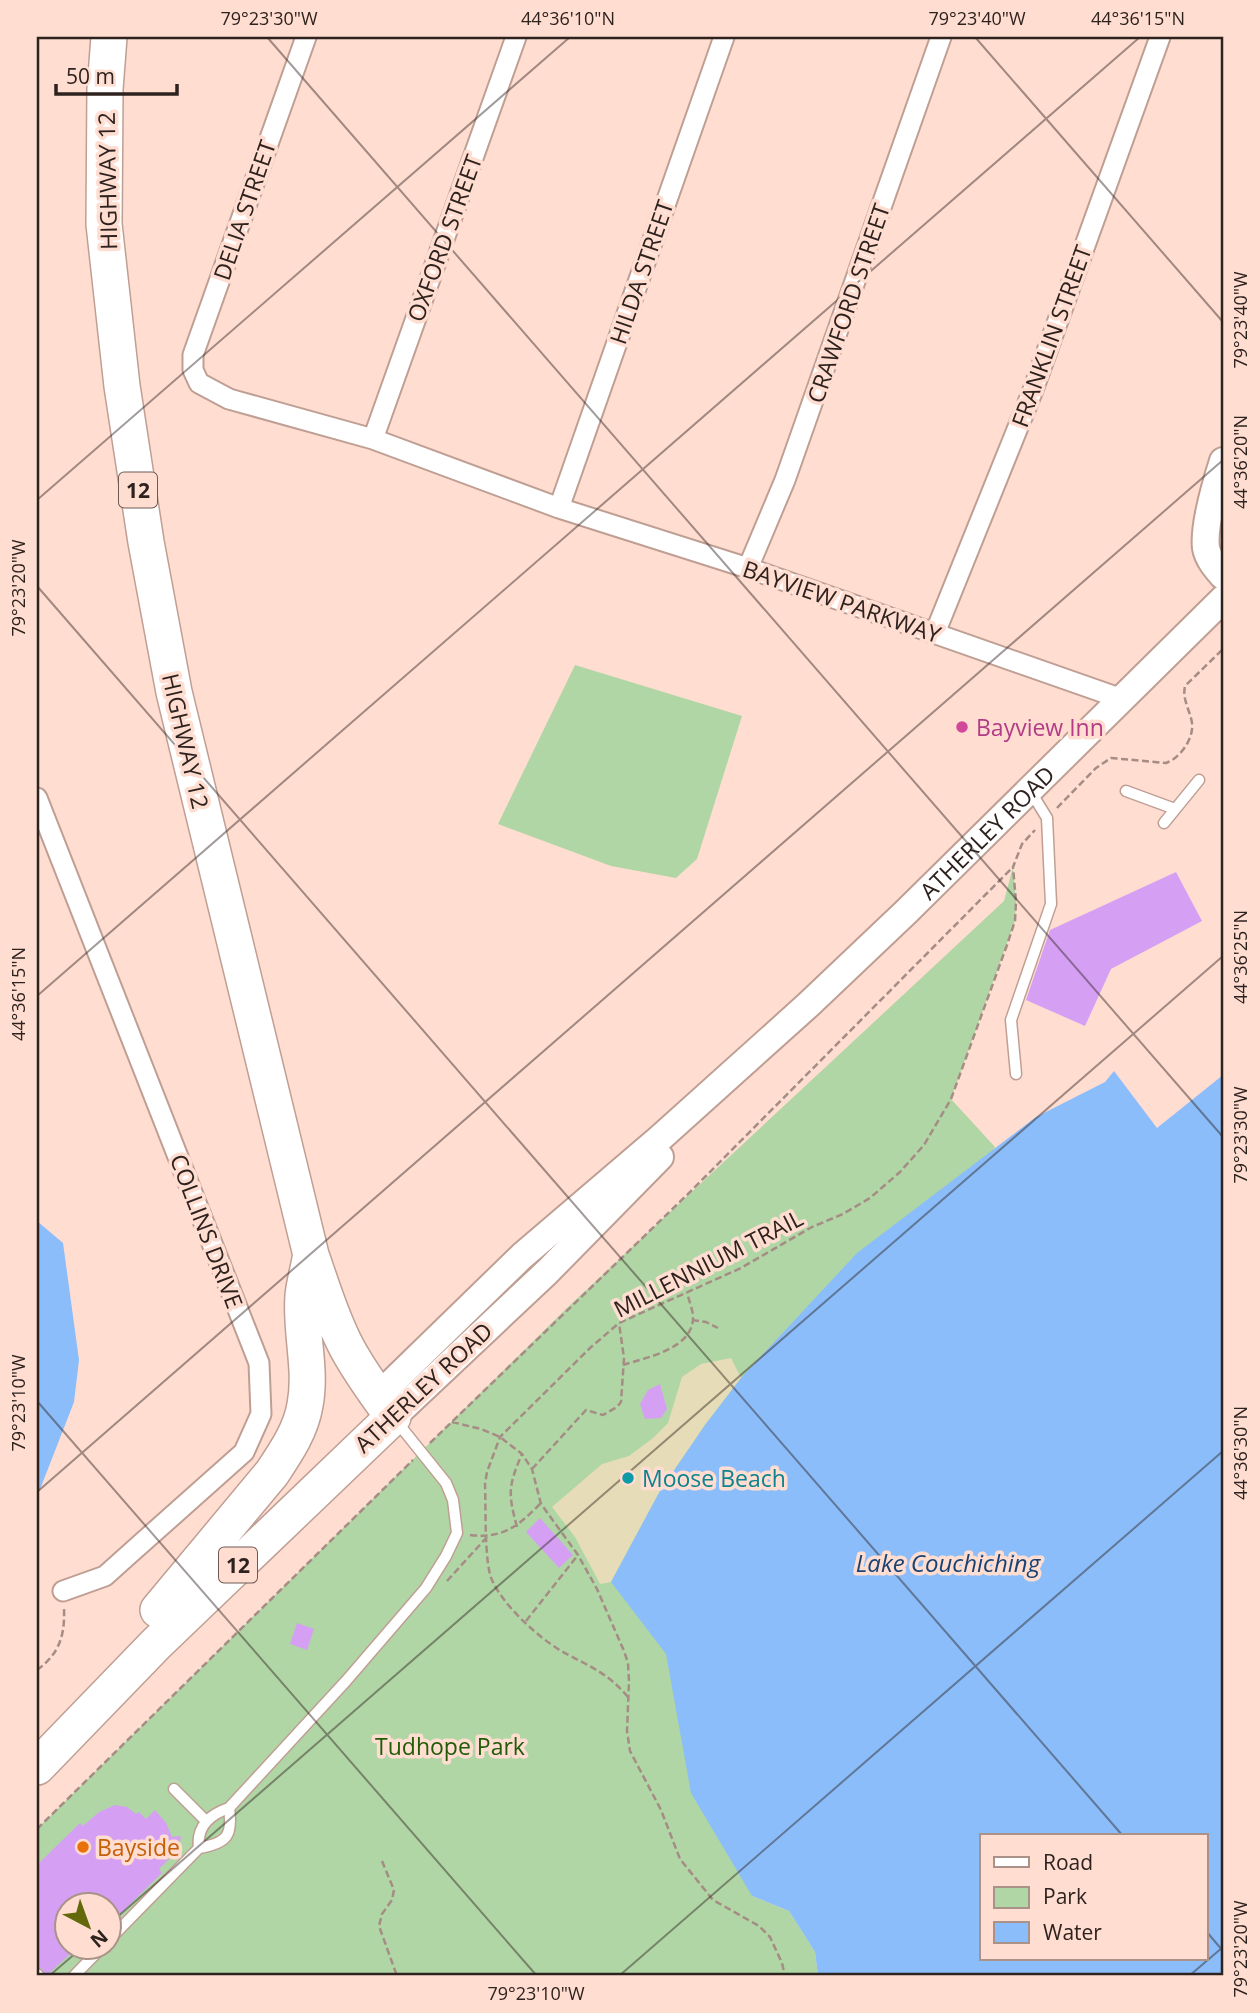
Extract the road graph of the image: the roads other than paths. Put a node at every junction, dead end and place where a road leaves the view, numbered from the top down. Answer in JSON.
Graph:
{"nodes":[{"id":1,"x":109,"y":37,"type":"edge"},
{"id":2,"x":306,"y":37,"type":"edge"},
{"id":3,"x":516,"y":37,"type":"edge"},
{"id":4,"x":724,"y":37,"type":"edge"},
{"id":5,"x":941,"y":37,"type":"edge"},
{"id":6,"x":1160,"y":37,"type":"edge"},
{"id":7,"x":373,"y":439,"type":"junction"},
{"id":8,"x":1223,"y":461,"type":"edge"},
{"id":9,"x":559,"y":508,"type":"junction"},
{"id":10,"x":748,"y":568,"type":"junction"},
{"id":11,"x":1223,"y":576,"type":"edge"},
{"id":12,"x":1223,"y":599,"type":"edge"},
{"id":13,"x":935,"y":633,"type":"junction"},
{"id":14,"x":1122,"y":699,"type":"junction"},
{"id":15,"x":1199,"y":779,"type":"dead end"},
{"id":16,"x":1030,"y":791,"type":"junction"},
{"id":17,"x":1126,"y":791,"type":"dead end"},
{"id":18,"x":37,"y":798,"type":"edge"},
{"id":19,"x":1175,"y":809,"type":"junction"},
{"id":20,"x":1164,"y":823,"type":"dead end"},
{"id":21,"x":1016,"y":1074,"type":"dead end"},
{"id":22,"x":311,"y":1255,"type":"junction"},
{"id":23,"x":385,"y":1406,"type":"junction"},
{"id":24,"x":63,"y":1591,"type":"road end"},
{"id":25,"x":158,"y":1610,"type":"junction"},
{"id":26,"x":37,"y":1741,"type":"edge"},
{"id":27,"x":37,"y":1767,"type":"edge"},
{"id":28,"x":174,"y":1789,"type":"dead end"},
{"id":29,"x":229,"y":1808,"type":"junction"},
{"id":30,"x":206,"y":1821,"type":"junction"},
{"id":31,"x":199,"y":1848,"type":"junction"},
{"id":32,"x":122,"y":1927,"type":"edge"},
{"id":33,"x":90,"y":1960,"type":"edge"},
{"id":34,"x":74,"y":1976,"type":"edge"}],
"edges":[{"from":1,"to":22,"type":"highway","name":"HIGHWAY 12","number":"12"},
{"from":2,"to":7,"type":"street","name":"DELIA STREET"},
{"from":3,"to":7,"type":"street","name":"OXFORD STREET"},
{"from":4,"to":9,"type":"street","name":"HILDA STREET"},
{"from":5,"to":10,"type":"street","name":"CRAWFORD STREET"},
{"from":6,"to":13,"type":"street","name":"FRANKLIN STREET"},
{"from":7,"to":9,"type":"street","name":"BAYVIEW PARKWAY"},
{"from":8,"to":11,"type":"main road"},
{"from":9,"to":10,"type":"street","name":"BAYVIEW PARKWAY"},
{"from":10,"to":13,"type":"street","name":"BAYVIEW PARKWAY"},
{"from":12,"to":14,"type":"main road","name":"ATHERLEY ROAD"},
{"from":13,"to":14,"type":"street","name":"BAYVIEW PARKWAY"},
{"from":14,"to":16,"type":"main road","name":"ATHERLEY ROAD"},
{"from":15,"to":19,"type":"lane"},
{"from":16,"to":21,"type":"lane"},
{"from":16,"to":23,"type":"main road","name":"ATHERLEY ROAD"},
{"from":17,"to":19,"type":"lane"},
{"from":18,"to":24,"type":"street","name":"COLLINS DRIVE"},
{"from":19,"to":20,"type":"lane"},
{"from":22,"to":23,"type":"highway","name":"HIGHWAY 12","number":"12"},
{"from":22,"to":25,"type":"highway"},
{"from":23,"to":25,"type":"highway","name":"ATHERLEY ROAD","number":"12"},
{"from":23,"to":27,"type":"highway","name":"ATHERLEY ROAD","number":"12"},
{"from":23,"to":29,"type":"lane"},
{"from":25,"to":26,"type":"highway","name":"ATHERLEY ROAD","number":"12"},
{"from":28,"to":30,"type":"lane"},
{"from":29,"to":30,"type":"lane"},
{"from":29,"to":31,"type":"lane"},
{"from":30,"to":31,"type":"lane"},
{"from":31,"to":32,"type":"lane"},
{"from":33,"to":34,"type":"lane"}]}
